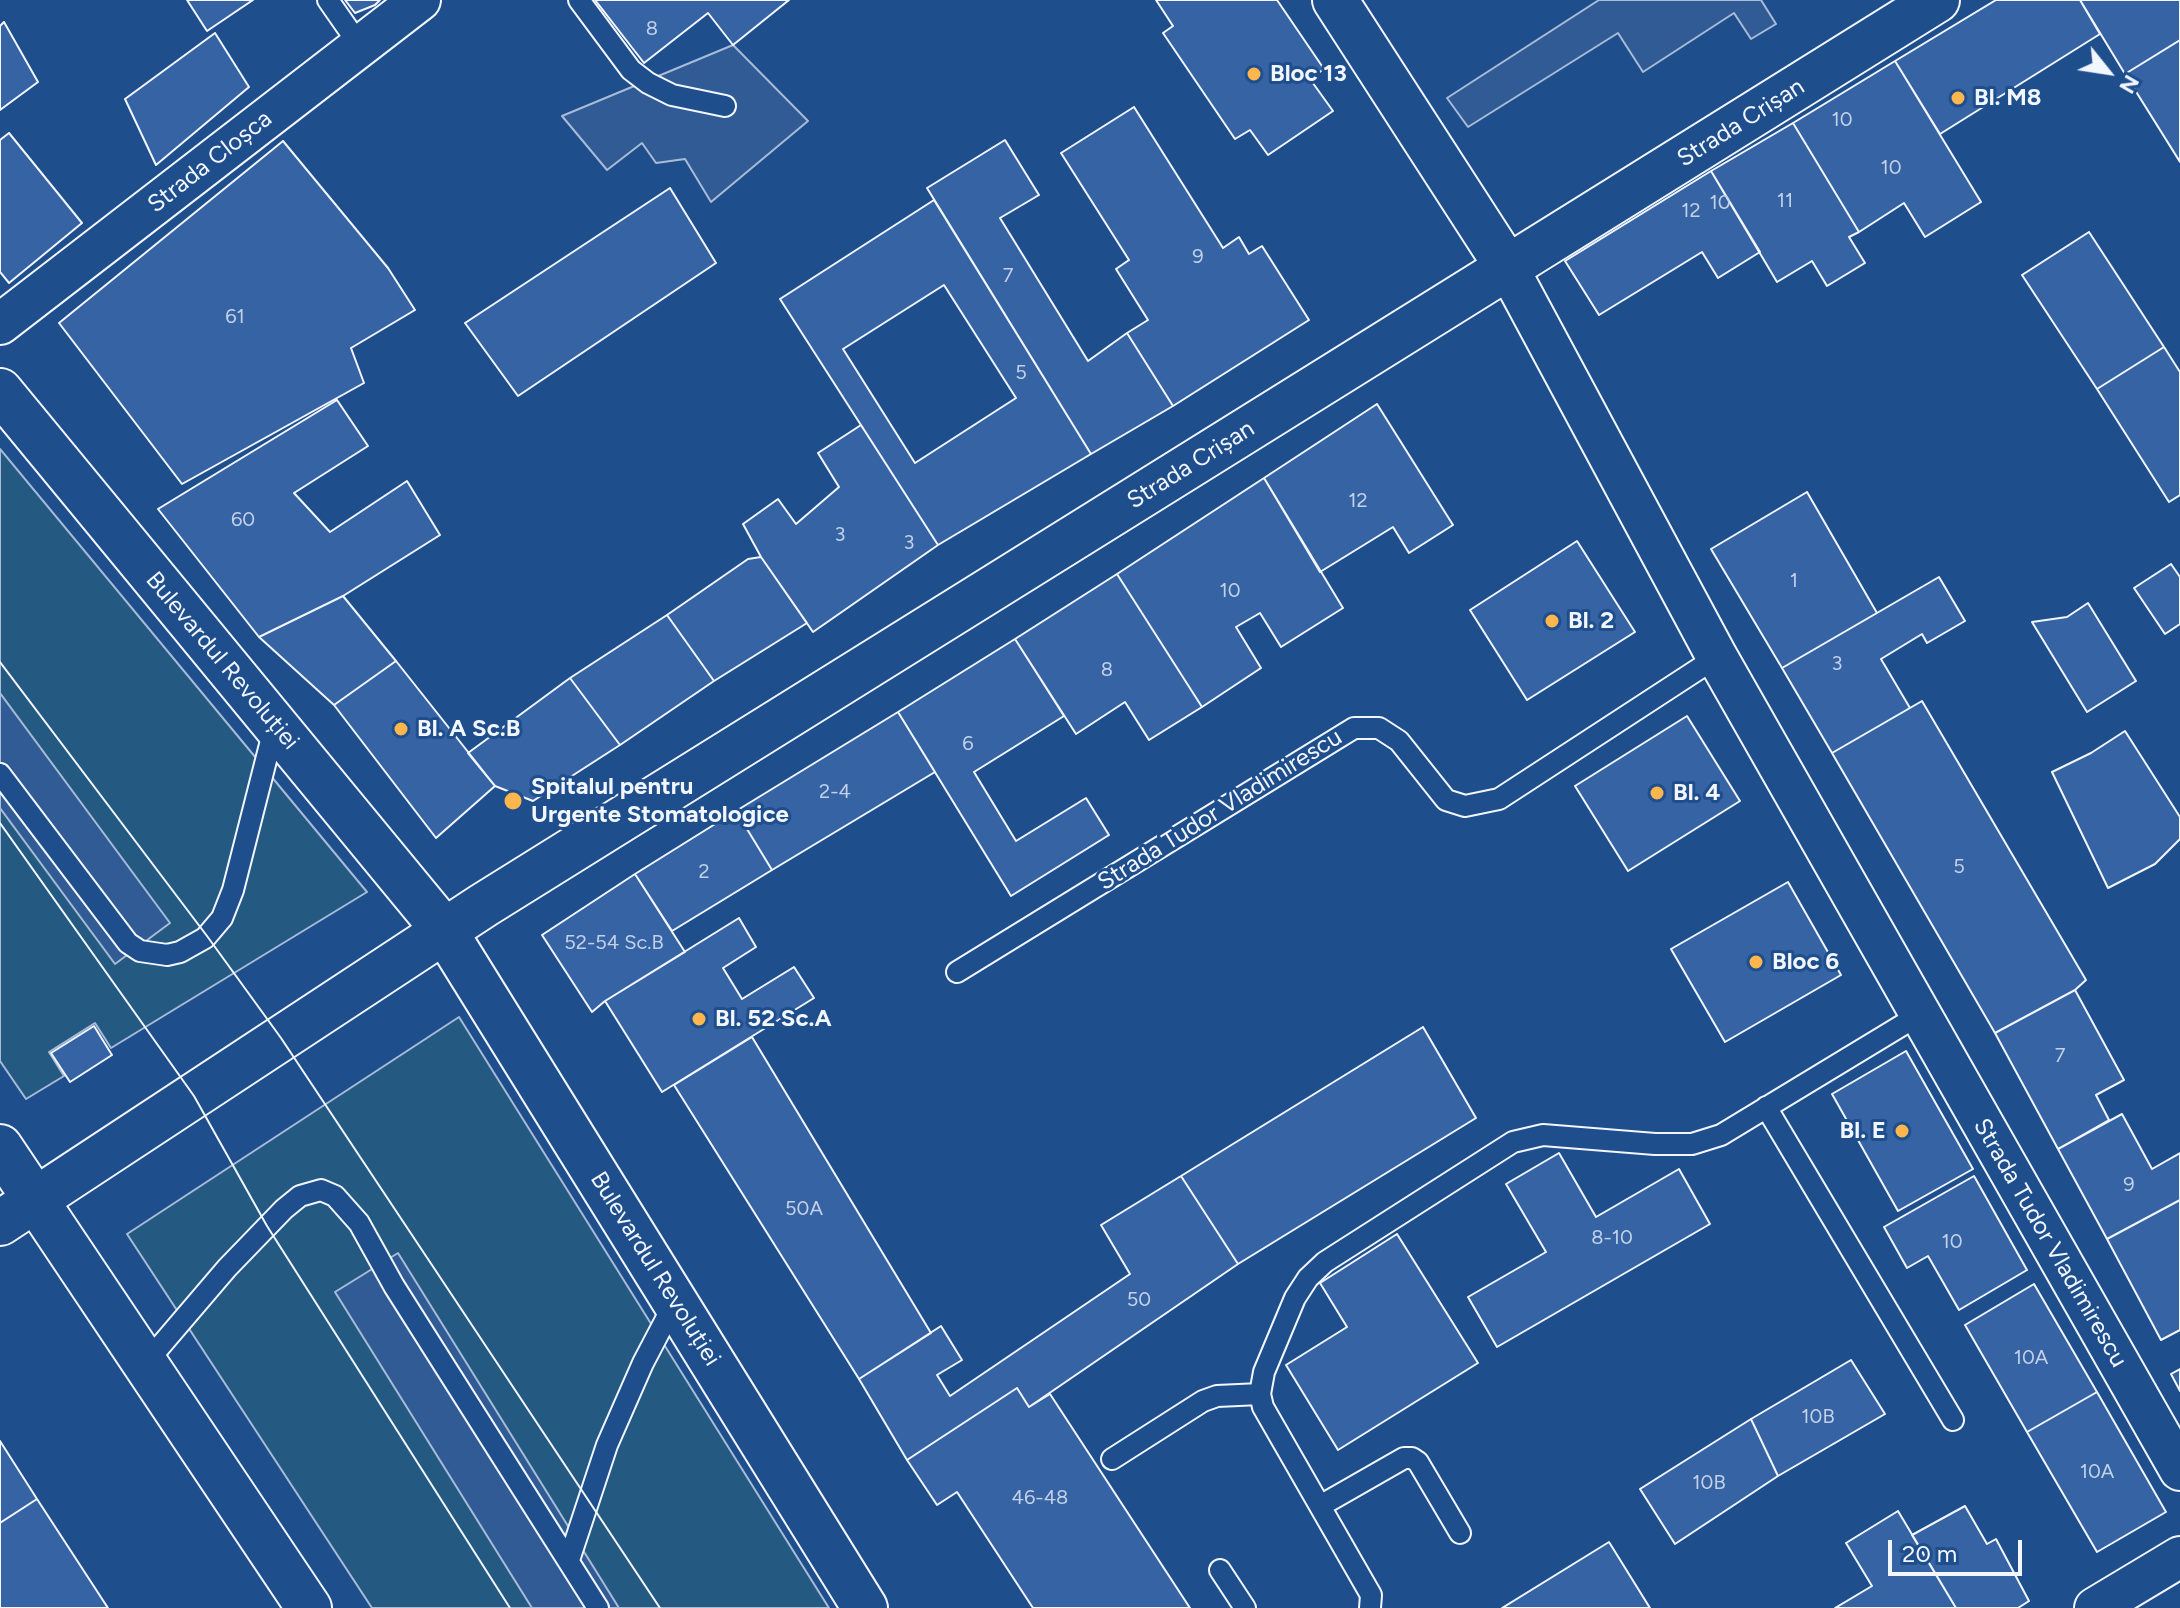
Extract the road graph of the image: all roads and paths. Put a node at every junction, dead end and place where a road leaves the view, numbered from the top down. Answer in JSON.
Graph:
{"nodes":[{"id":1,"x":328,"y":0,"type":"edge"},
{"id":2,"x":420,"y":0,"type":"edge"},
{"id":3,"x":579,"y":0,"type":"edge"},
{"id":4,"x":1335,"y":0,"type":"edge"},
{"id":5,"x":1937,"y":0,"type":"edge"},
{"id":6,"x":360,"y":46,"type":"junction"},
{"id":7,"x":725,"y":106,"type":"dead end"},
{"id":8,"x":1508,"y":268,"type":"junction"},
{"id":9,"x":0,"y":324,"type":"edge"},
{"id":10,"x":0,"y":391,"type":"edge"},
{"id":11,"x":1717,"y":657,"type":"junction"},
{"id":12,"x":275,"y":725,"type":"junction"},
{"id":13,"x":0,"y":774,"type":"edge"},
{"id":14,"x":444,"y":930,"type":"junction"},
{"id":15,"x":957,"y":972,"type":"dead end"},
{"id":16,"x":1919,"y":1015,"type":"junction"},
{"id":17,"x":1766,"y":1107,"type":"junction"},
{"id":18,"x":0,"y":1147,"type":"edge"},
{"id":19,"x":17,"y":1212,"type":"edge"},
{"id":20,"x":676,"y":1301,"type":"junction"},
{"id":21,"x":145,"y":1364,"type":"junction"},
{"id":22,"x":1260,"y":1394,"type":"junction"},
{"id":23,"x":1953,"y":1420,"type":"dead end"},
{"id":24,"x":1112,"y":1459,"type":"dead end"},
{"id":25,"x":2180,"y":1470,"type":"edge"},
{"id":26,"x":1320,"y":1506,"type":"junction"},
{"id":27,"x":1460,"y":1533,"type":"dead end"},
{"id":28,"x":2180,"y":1557,"type":"edge"},
{"id":29,"x":569,"y":1560,"type":"junction"},
{"id":30,"x":1220,"y":1570,"type":"dead end"},
{"id":31,"x":309,"y":1608,"type":"edge"},
{"id":32,"x":598,"y":1608,"type":"edge"},
{"id":33,"x":865,"y":1608,"type":"edge"},
{"id":34,"x":1245,"y":1608,"type":"edge"},
{"id":35,"x":1370,"y":1608,"type":"edge"},
{"id":36,"x":2095,"y":1608,"type":"edge"}],
"edges":[{"from":1,"to":6,"type":"lane"},
{"from":2,"to":6,"type":"street","name":"Strada Cloșca"},
{"from":3,"to":7,"type":"lane"},
{"from":4,"to":8,"type":"main road"},
{"from":5,"to":8,"type":"main road","name":"Strada Crișan"},
{"from":6,"to":9,"type":"street","name":"Strada Cloșca"},
{"from":8,"to":11,"type":"street","name":"Strada Tudor Vladimirescu"},
{"from":8,"to":14,"type":"main road","name":"Strada Crișan"},
{"from":10,"to":12,"type":"main road","name":"Bulevardul Revoluției"},
{"from":11,"to":15,"type":"lane","name":"Strada Tudor Vladimirescu"},
{"from":11,"to":16,"type":"street","name":"Strada Tudor Vladimirescu"},
{"from":12,"to":13,"type":"lane"},
{"from":12,"to":14,"type":"main road","name":"Bulevardul Revoluției"},
{"from":14,"to":19,"type":"main road"},
{"from":14,"to":20,"type":"main road","name":"Bulevardul Revoluției"},
{"from":16,"to":17,"type":"lane"},
{"from":16,"to":25,"type":"street","name":"Strada Tudor Vladimirescu"},
{"from":17,"to":22,"type":"lane"},
{"from":17,"to":23,"type":"lane"},
{"from":18,"to":19,"type":"main road"},
{"from":19,"to":21,"type":"main road"},
{"from":20,"to":29,"type":"lane"},
{"from":20,"to":33,"type":"main road","name":"Bulevardul Revoluției"},
{"from":21,"to":29,"type":"lane"},
{"from":21,"to":31,"type":"main road"},
{"from":22,"to":24,"type":"lane"},
{"from":22,"to":26,"type":"lane"},
{"from":26,"to":27,"type":"lane"},
{"from":26,"to":35,"type":"lane"},
{"from":28,"to":36,"type":"street"},
{"from":29,"to":32,"type":"lane"},
{"from":30,"to":34,"type":"lane"}]}
